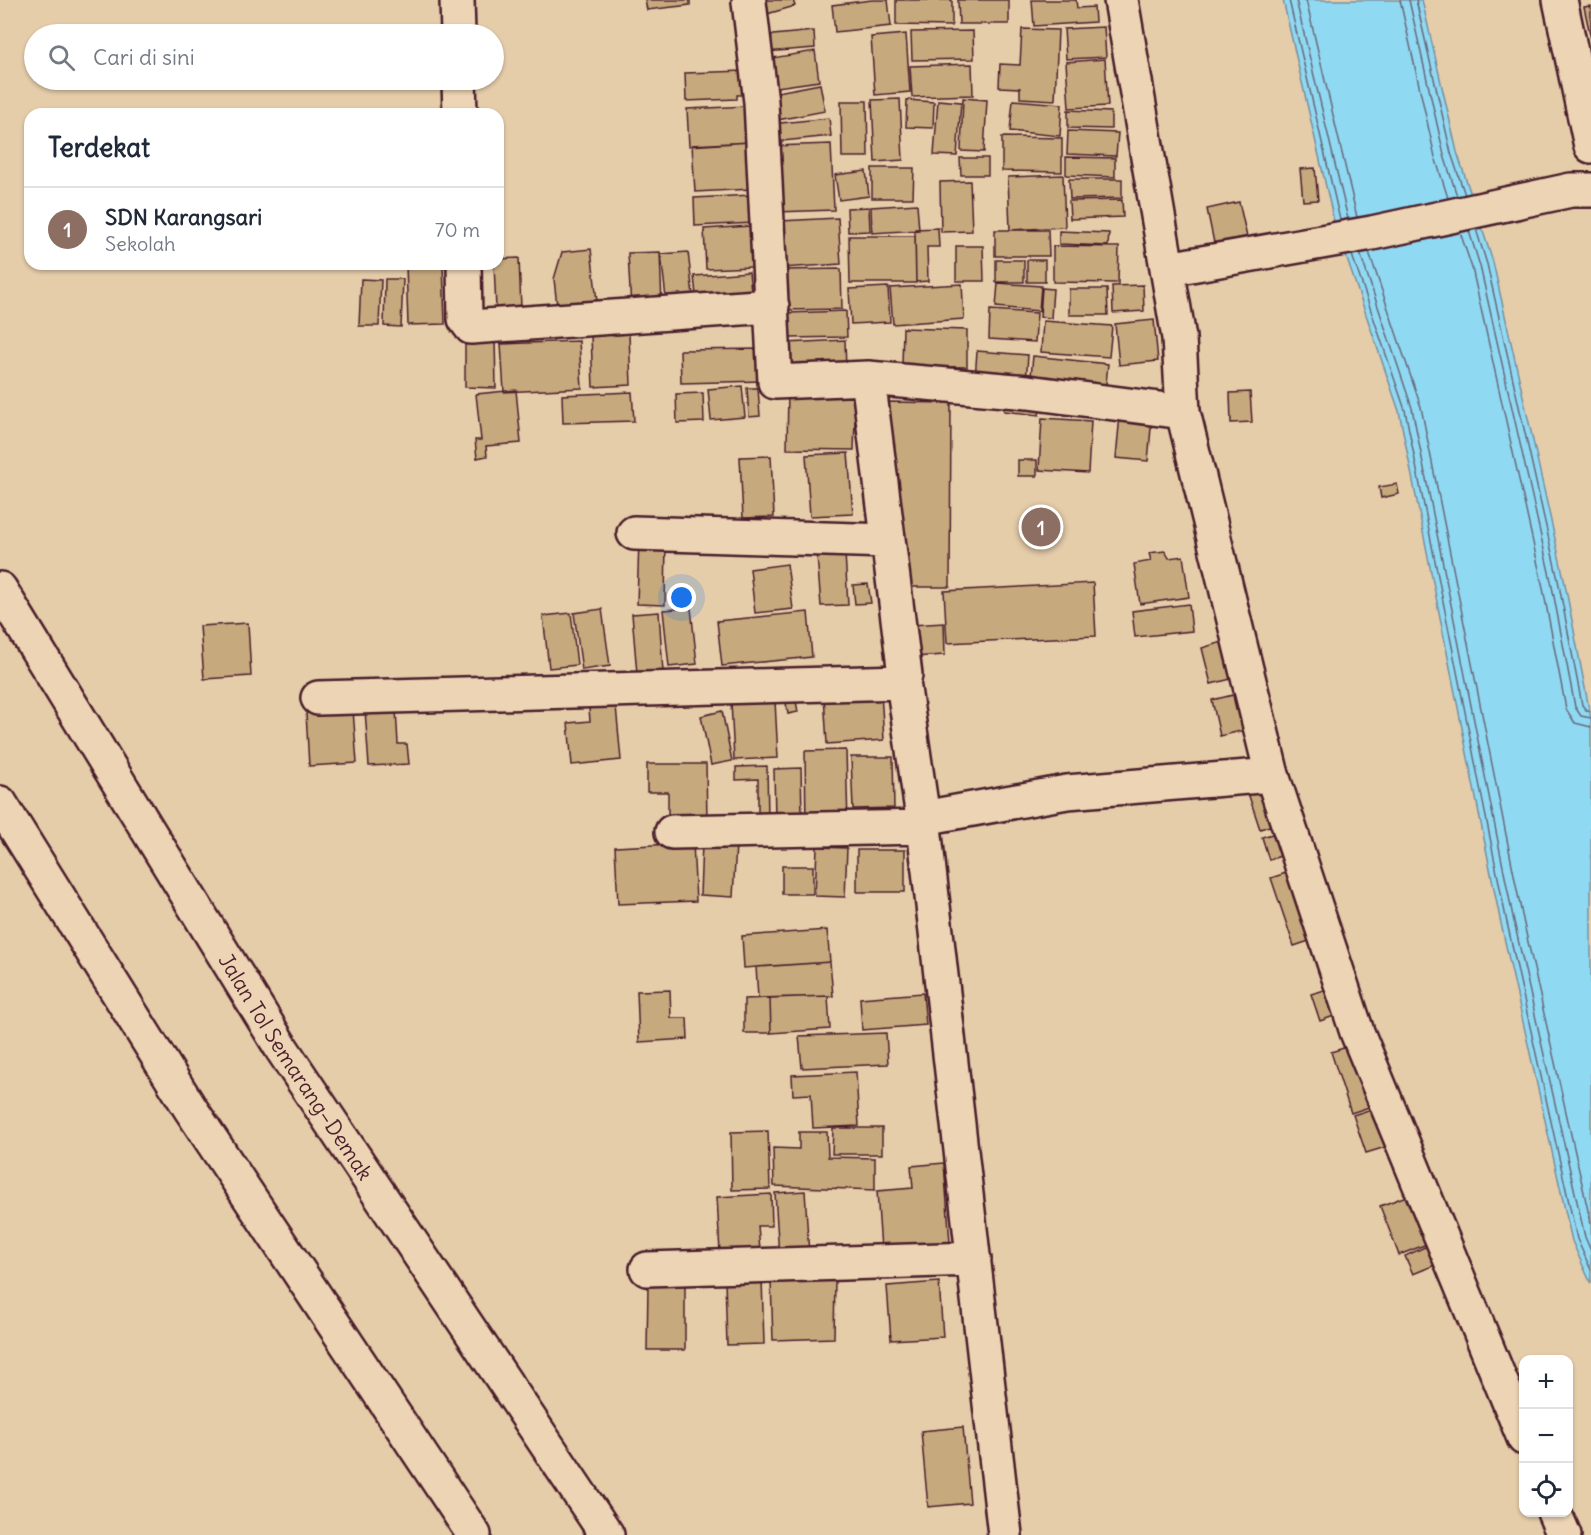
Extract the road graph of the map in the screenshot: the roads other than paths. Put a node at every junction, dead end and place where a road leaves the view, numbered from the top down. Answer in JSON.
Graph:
{"nodes":[{"id":1,"x":457,"y":0,"type":"edge"},
{"id":2,"x":1122,"y":0,"type":"edge"},
{"id":3,"x":1560,"y":0,"type":"edge"},
{"id":4,"x":749,"y":2,"type":"dead end"},
{"id":5,"x":458,"y":24,"type":"edge"},
{"id":6,"x":459,"y":90,"type":"edge"},
{"id":7,"x":460,"y":108,"type":"edge"},
{"id":8,"x":1591,"y":146,"type":"edge"},
{"id":9,"x":1581,"y":190,"type":"edge"},
{"id":10,"x":1168,"y":269,"type":"junction"},
{"id":11,"x":464,"y":270,"type":"edge"},
{"id":12,"x":772,"y":306,"type":"junction"},
{"id":13,"x":868,"y":378,"type":"junction"},
{"id":14,"x":1183,"y":412,"type":"junction"},
{"id":15,"x":634,"y":533,"type":"dead end"},
{"id":16,"x":888,"y":541,"type":"junction"},
{"id":17,"x":0,"y":589,"type":"edge"},
{"id":18,"x":903,"y":682,"type":"junction"},
{"id":19,"x":318,"y":698,"type":"dead end"},
{"id":20,"x":1272,"y":775,"type":"junction"},
{"id":21,"x":0,"y":803,"type":"edge"},
{"id":22,"x":923,"y":822,"type":"junction"},
{"id":23,"x":672,"y":832,"type":"dead end"},
{"id":24,"x":974,"y":1259,"type":"junction"},
{"id":25,"x":646,"y":1269,"type":"dead end"},
{"id":26,"x":1519,"y":1426,"type":"edge"},
{"id":27,"x":1556,"y":1517,"type":"edge"},
{"id":28,"x":474,"y":1535,"type":"edge"},
{"id":29,"x":607,"y":1535,"type":"edge"},
{"id":30,"x":1005,"y":1535,"type":"edge"},
{"id":31,"x":1564,"y":1535,"type":"edge"}],
"edges":[{"from":1,"to":5,"type":"main road"},
{"from":2,"to":10,"type":"main road"},
{"from":3,"to":8,"type":"main road"},
{"from":4,"to":12,"type":"main road"},
{"from":6,"to":7,"type":"main road"},
{"from":9,"to":10,"type":"main road"},
{"from":10,"to":14,"type":"main road"},
{"from":11,"to":12,"type":"main road"},
{"from":12,"to":13,"type":"main road"},
{"from":13,"to":14,"type":"main road"},
{"from":13,"to":16,"type":"main road"},
{"from":14,"to":20,"type":"main road"},
{"from":15,"to":16,"type":"main road"},
{"from":16,"to":18,"type":"main road"},
{"from":17,"to":29,"type":"main road","name":"Jalan Tol Semarang–Demak"},
{"from":18,"to":19,"type":"main road"},
{"from":18,"to":22,"type":"main road"},
{"from":20,"to":22,"type":"main road"},
{"from":20,"to":26,"type":"main road"},
{"from":21,"to":28,"type":"main road"},
{"from":22,"to":23,"type":"main road"},
{"from":22,"to":24,"type":"main road"},
{"from":24,"to":25,"type":"main road"},
{"from":24,"to":30,"type":"main road"},
{"from":27,"to":31,"type":"main road"}]}
